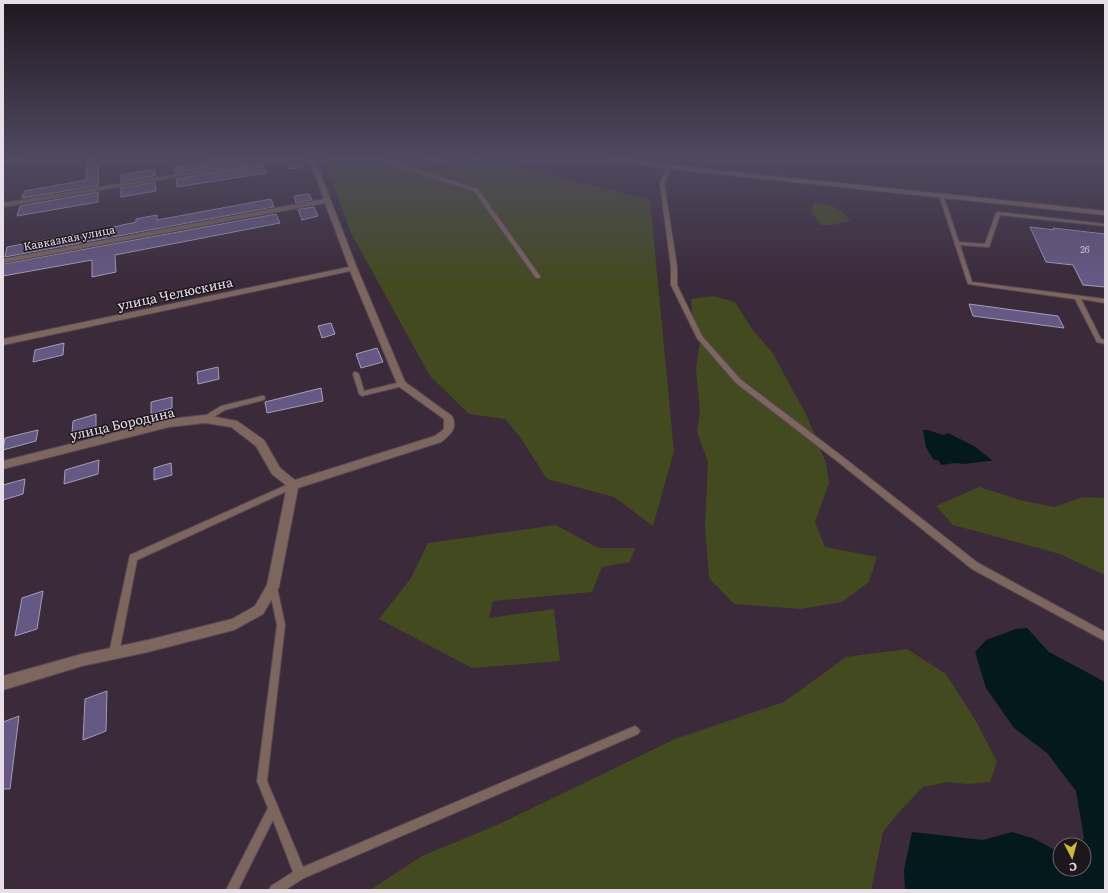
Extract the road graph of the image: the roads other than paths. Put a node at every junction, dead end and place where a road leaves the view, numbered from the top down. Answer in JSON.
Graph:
{"nodes":[{"id":1,"x":41,"y":199,"type":"edge"},
{"id":2,"x":482,"y":199,"type":"edge"},
{"id":3,"x":664,"y":199,"type":"edge"},
{"id":4,"x":942,"y":199,"type":"edge"},
{"id":5,"x":974,"y":199,"type":"edge"},
{"id":6,"x":328,"y":200,"type":"joint"},
{"id":7,"x":3,"y":205,"type":"edge"},
{"id":8,"x":1105,"y":213,"type":"edge"},
{"id":9,"x":1105,"y":225,"type":"edge"},
{"id":10,"x":957,"y":243,"type":"junction"},
{"id":11,"x":3,"y":261,"type":"edge"},
{"id":12,"x":353,"y":268,"type":"junction"},
{"id":13,"x":538,"y":277,"type":"dead end"},
{"id":14,"x":1077,"y":297,"type":"junction"},
{"id":15,"x":1105,"y":300,"type":"edge"},
{"id":16,"x":3,"y":342,"type":"edge"},
{"id":17,"x":1105,"y":342,"type":"edge"},
{"id":18,"x":356,"y":374,"type":"dead end"},
{"id":19,"x":401,"y":384,"type":"junction"},
{"id":20,"x":262,"y":398,"type":"dead end"},
{"id":21,"x":205,"y":419,"type":"junction"},
{"id":22,"x":3,"y":465,"type":"edge"},
{"id":23,"x":293,"y":486,"type":"junction"},
{"id":24,"x":273,"y":587,"type":"junction"},
{"id":25,"x":1105,"y":637,"type":"edge"},
{"id":26,"x":114,"y":653,"type":"junction"},
{"id":27,"x":3,"y":683,"type":"edge"},
{"id":28,"x":635,"y":731,"type":"dead end"},
{"id":29,"x":273,"y":808,"type":"junction"},
{"id":30,"x":300,"y":874,"type":"junction"},
{"id":31,"x":232,"y":890,"type":"edge"},
{"id":32,"x":275,"y":890,"type":"edge"}],
"edges":[{"from":1,"to":7,"type":"street"},
{"from":2,"to":13,"type":"lane"},
{"from":3,"to":25,"type":"lane"},
{"from":4,"to":10,"type":"lane"},
{"from":5,"to":8,"type":"street"},
{"from":6,"to":11,"type":"street","name":"Кавказкая улица"},
{"from":6,"to":12,"type":"street"},
{"from":9,"to":10,"type":"lane"},
{"from":10,"to":14,"type":"lane"},
{"from":12,"to":16,"type":"street","name":"улица Челюскина"},
{"from":12,"to":19,"type":"street"},
{"from":14,"to":15,"type":"lane"},
{"from":14,"to":17,"type":"lane"},
{"from":18,"to":19,"type":"lane"},
{"from":19,"to":23,"type":"street"},
{"from":20,"to":21,"type":"lane"},
{"from":21,"to":22,"type":"street","name":"улица Бородина"},
{"from":21,"to":23,"type":"street","name":"улица Бородина"},
{"from":23,"to":24,"type":"street"},
{"from":23,"to":26,"type":"lane"},
{"from":24,"to":26,"type":"street"},
{"from":24,"to":29,"type":"lane"},
{"from":26,"to":27,"type":"street"},
{"from":28,"to":30,"type":"lane"},
{"from":29,"to":30,"type":"lane"},
{"from":29,"to":31,"type":"lane"},
{"from":30,"to":32,"type":"lane"}]}
